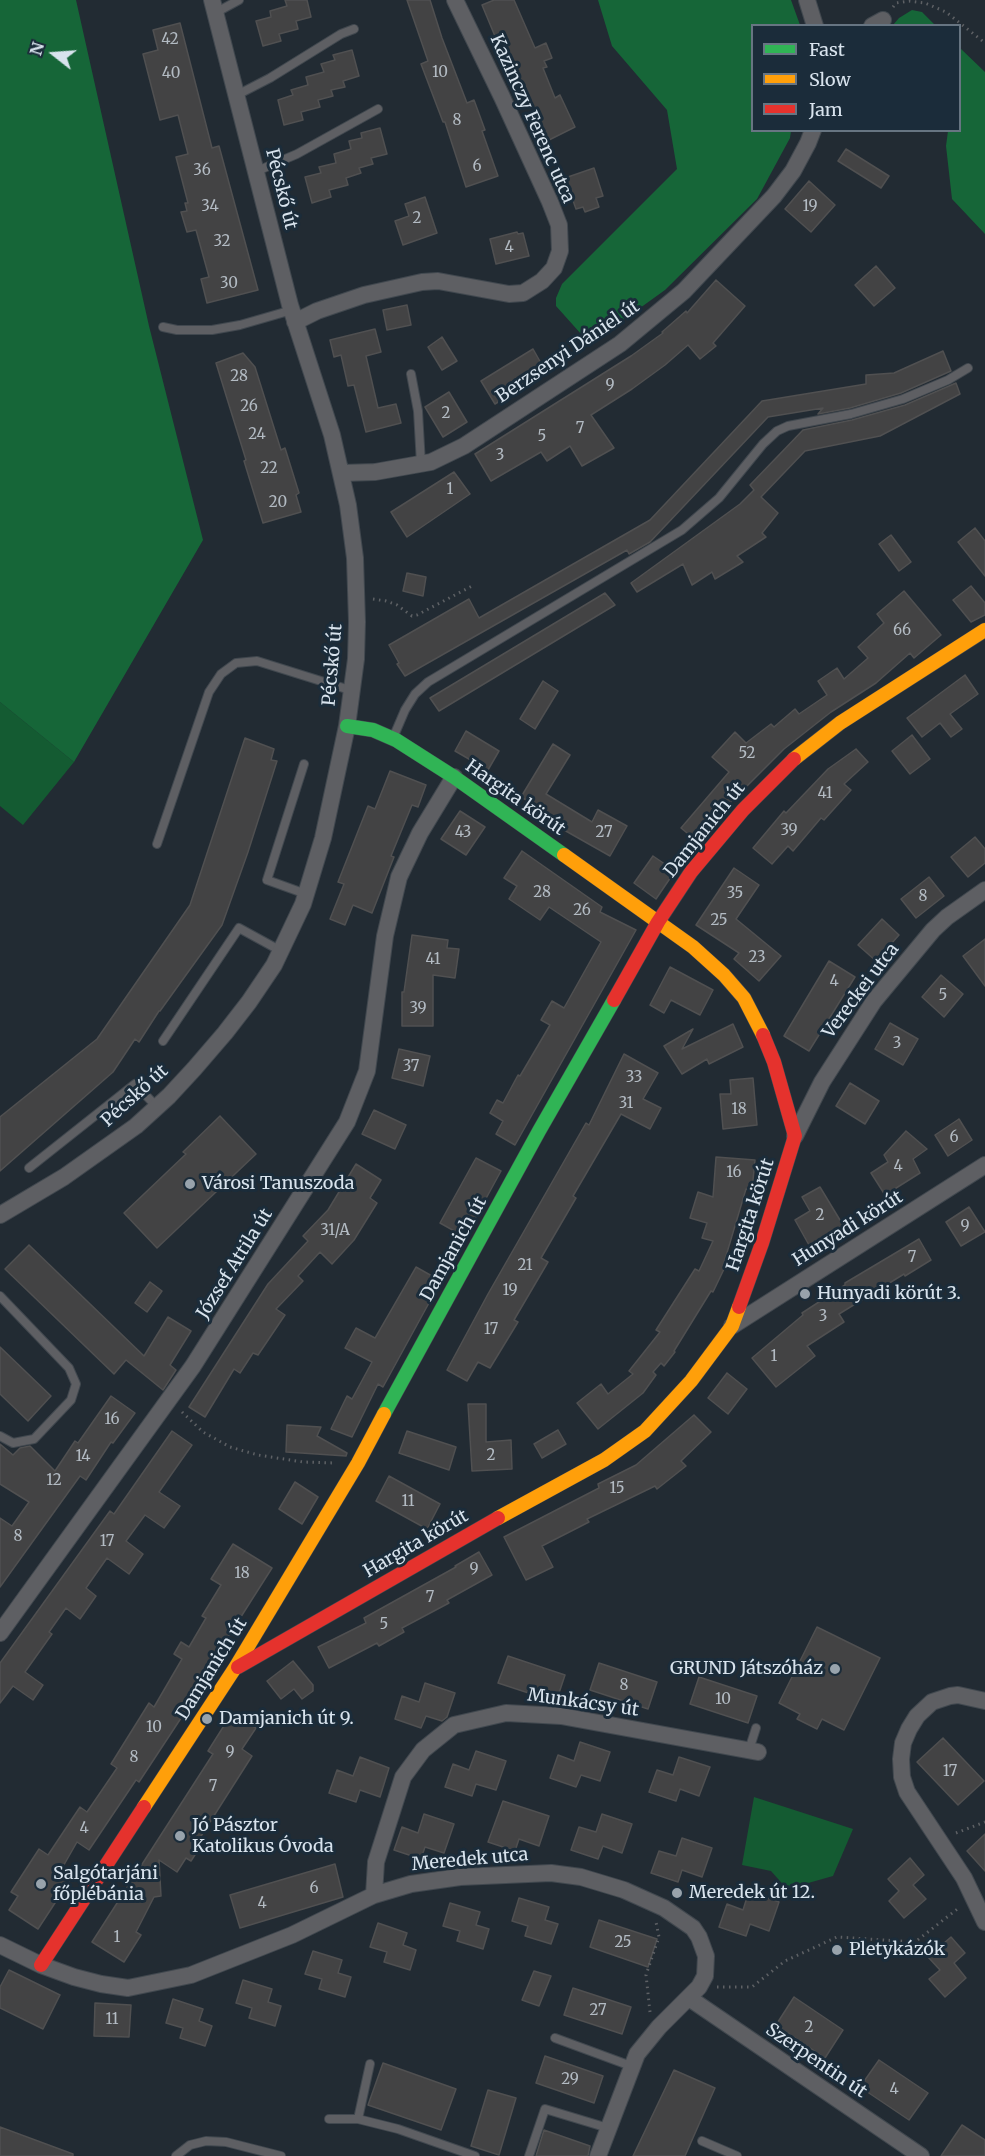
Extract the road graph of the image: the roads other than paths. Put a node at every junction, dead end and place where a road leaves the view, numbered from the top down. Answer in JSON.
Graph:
{"nodes":[{"id":1,"x":239,"y":0,"type":"edge"},
{"id":2,"x":455,"y":0,"type":"edge"},
{"id":3,"x":807,"y":0,"type":"edge"},
{"id":4,"x":213,"y":7,"type":"edge"},
{"id":5,"x":814,"y":24,"type":"edge"},
{"id":6,"x":354,"y":28,"type":"dead end"},
{"id":7,"x":237,"y":95,"type":"junction"},
{"id":8,"x":378,"y":109,"type":"dead end"},
{"id":9,"x":812,"y":132,"type":"edge"},
{"id":10,"x":257,"y":171,"type":"junction"},
{"id":11,"x":293,"y":316,"type":"junction"},
{"id":12,"x":163,"y":327,"type":"dead end"},
{"id":13,"x":968,"y":368,"type":"dead end"},
{"id":14,"x":411,"y":374,"type":"dead end"},
{"id":15,"x":422,"y":464,"type":"junction"},
{"id":16,"x":342,"y":473,"type":"junction"},
{"id":17,"x":985,"y":630,"type":"edge"},
{"id":18,"x":353,"y":691,"type":"junction"},
{"id":19,"x":347,"y":726,"type":"junction"},
{"id":20,"x":393,"y":739,"type":"junction"},
{"id":21,"x":304,"y":764,"type":"dead end"},
{"id":22,"x":454,"y":777,"type":"junction"},
{"id":23,"x":157,"y":844,"type":"dead end"},
{"id":24,"x":985,"y":890,"type":"edge"},
{"id":25,"x":306,"y":894,"type":"junction"},
{"id":26,"x":658,"y":922,"type":"junction"},
{"id":27,"x":281,"y":951,"type":"junction"},
{"id":28,"x":163,"y":1041,"type":"dead end"},
{"id":29,"x":157,"y":1107,"type":"junction"},
{"id":30,"x":795,"y":1136,"type":"junction"},
{"id":31,"x":985,"y":1166,"type":"edge"},
{"id":32,"x":29,"y":1168,"type":"dead end"},
{"id":33,"x":0,"y":1215,"type":"edge"},
{"id":34,"x":0,"y":1296,"type":"edge"},
{"id":35,"x":732,"y":1326,"type":"junction"},
{"id":36,"x":0,"y":1436,"type":"edge"},
{"id":37,"x":0,"y":1633,"type":"edge"},
{"id":38,"x":236,"y":1668,"type":"junction"},
{"id":39,"x":985,"y":1701,"type":"edge"},
{"id":40,"x":756,"y":1728,"type":"dead end"},
{"id":41,"x":753,"y":1751,"type":"joint"},
{"id":42,"x":374,"y":1894,"type":"junction"},
{"id":43,"x":985,"y":1922,"type":"edge"},
{"id":44,"x":0,"y":1946,"type":"edge"},
{"id":45,"x":40,"y":1965,"type":"junction"},
{"id":46,"x":694,"y":1993,"type":"junction"},
{"id":47,"x":555,"y":2038,"type":"dead end"},
{"id":48,"x":370,"y":2064,"type":"dead end"},
{"id":49,"x":632,"y":2066,"type":"junction"},
{"id":50,"x":329,"y":2119,"type":"dead end"},
{"id":51,"x":358,"y":2120,"type":"junction"},
{"id":52,"x":608,"y":2128,"type":"junction"},
{"id":53,"x":702,"y":2141,"type":"dead end"},
{"id":54,"x":176,"y":2156,"type":"edge"},
{"id":55,"x":281,"y":2156,"type":"edge"},
{"id":56,"x":475,"y":2156,"type":"edge"},
{"id":57,"x":529,"y":2156,"type":"edge"},
{"id":58,"x":598,"y":2156,"type":"edge"},
{"id":59,"x":737,"y":2156,"type":"edge"},
{"id":60,"x":921,"y":2156,"type":"edge"}],
"edges":[{"from":1,"to":4,"type":"lane"},
{"from":2,"to":11,"type":"street","name":"Kazinczy Ferenc utca"},
{"from":3,"to":5,"type":"street"},
{"from":4,"to":7,"type":"street","name":"Pécskő út"},
{"from":6,"to":7,"type":"lane"},
{"from":7,"to":10,"type":"street","name":"Pécskő út"},
{"from":8,"to":10,"type":"lane"},
{"from":9,"to":15,"type":"street","name":"Berzsenyi Dániel út"},
{"from":10,"to":11,"type":"street","name":"Pécskő út"},
{"from":11,"to":12,"type":"lane"},
{"from":11,"to":16,"type":"street","name":"Pécskő út"},
{"from":13,"to":20,"type":"lane"},
{"from":14,"to":15,"type":"lane"},
{"from":15,"to":16,"type":"street","name":"Berzsenyi Dániel út"},
{"from":16,"to":18,"type":"street","name":"Pécskő út"},
{"from":17,"to":26,"type":"street","name":"Damjanich út"},
{"from":18,"to":19,"type":"street","name":"Pécskő út"},
{"from":18,"to":23,"type":"lane"},
{"from":19,"to":20,"type":"street","name":"Hargita körút"},
{"from":19,"to":25,"type":"street","name":"Pécskő út"},
{"from":20,"to":22,"type":"street","name":"Hargita körút"},
{"from":21,"to":25,"type":"lane"},
{"from":22,"to":26,"type":"street","name":"Hargita körút"},
{"from":22,"to":37,"type":"street","name":"József Attila út"},
{"from":24,"to":30,"type":"street","name":"Vereckei utca"},
{"from":25,"to":27,"type":"street","name":"Pécskő út"},
{"from":26,"to":30,"type":"street","name":"Hargita körút"},
{"from":26,"to":38,"type":"street","name":"Damjanich út"},
{"from":27,"to":28,"type":"lane"},
{"from":27,"to":29,"type":"street","name":"Pécskő út"},
{"from":29,"to":32,"type":"lane"},
{"from":29,"to":33,"type":"street","name":"Pécskő út"},
{"from":30,"to":35,"type":"street","name":"Hargita körút"},
{"from":31,"to":35,"type":"street","name":"Hunyadi körút"},
{"from":34,"to":36,"type":"lane"},
{"from":35,"to":38,"type":"street","name":"Hargita körút"},
{"from":38,"to":45,"type":"street","name":"Damjanich út"},
{"from":39,"to":43,"type":"street"},
{"from":40,"to":41,"type":"lane"},
{"from":41,"to":42,"type":"street","name":"Munkácsy út"},
{"from":42,"to":45,"type":"street","name":"Meredek utca"},
{"from":42,"to":46,"type":"street","name":"Meredek utca"},
{"from":44,"to":45,"type":"street","name":"Meredek utca"},
{"from":46,"to":49,"type":"street"},
{"from":46,"to":60,"type":"street","name":"Szerpentin út"},
{"from":47,"to":49,"type":"lane"},
{"from":48,"to":51,"type":"lane"},
{"from":49,"to":52,"type":"street"},
{"from":50,"to":51,"type":"lane"},
{"from":51,"to":56,"type":"lane"},
{"from":52,"to":57,"type":"lane"},
{"from":52,"to":58,"type":"street"},
{"from":53,"to":59,"type":"lane"},
{"from":54,"to":55,"type":"lane"}]}
